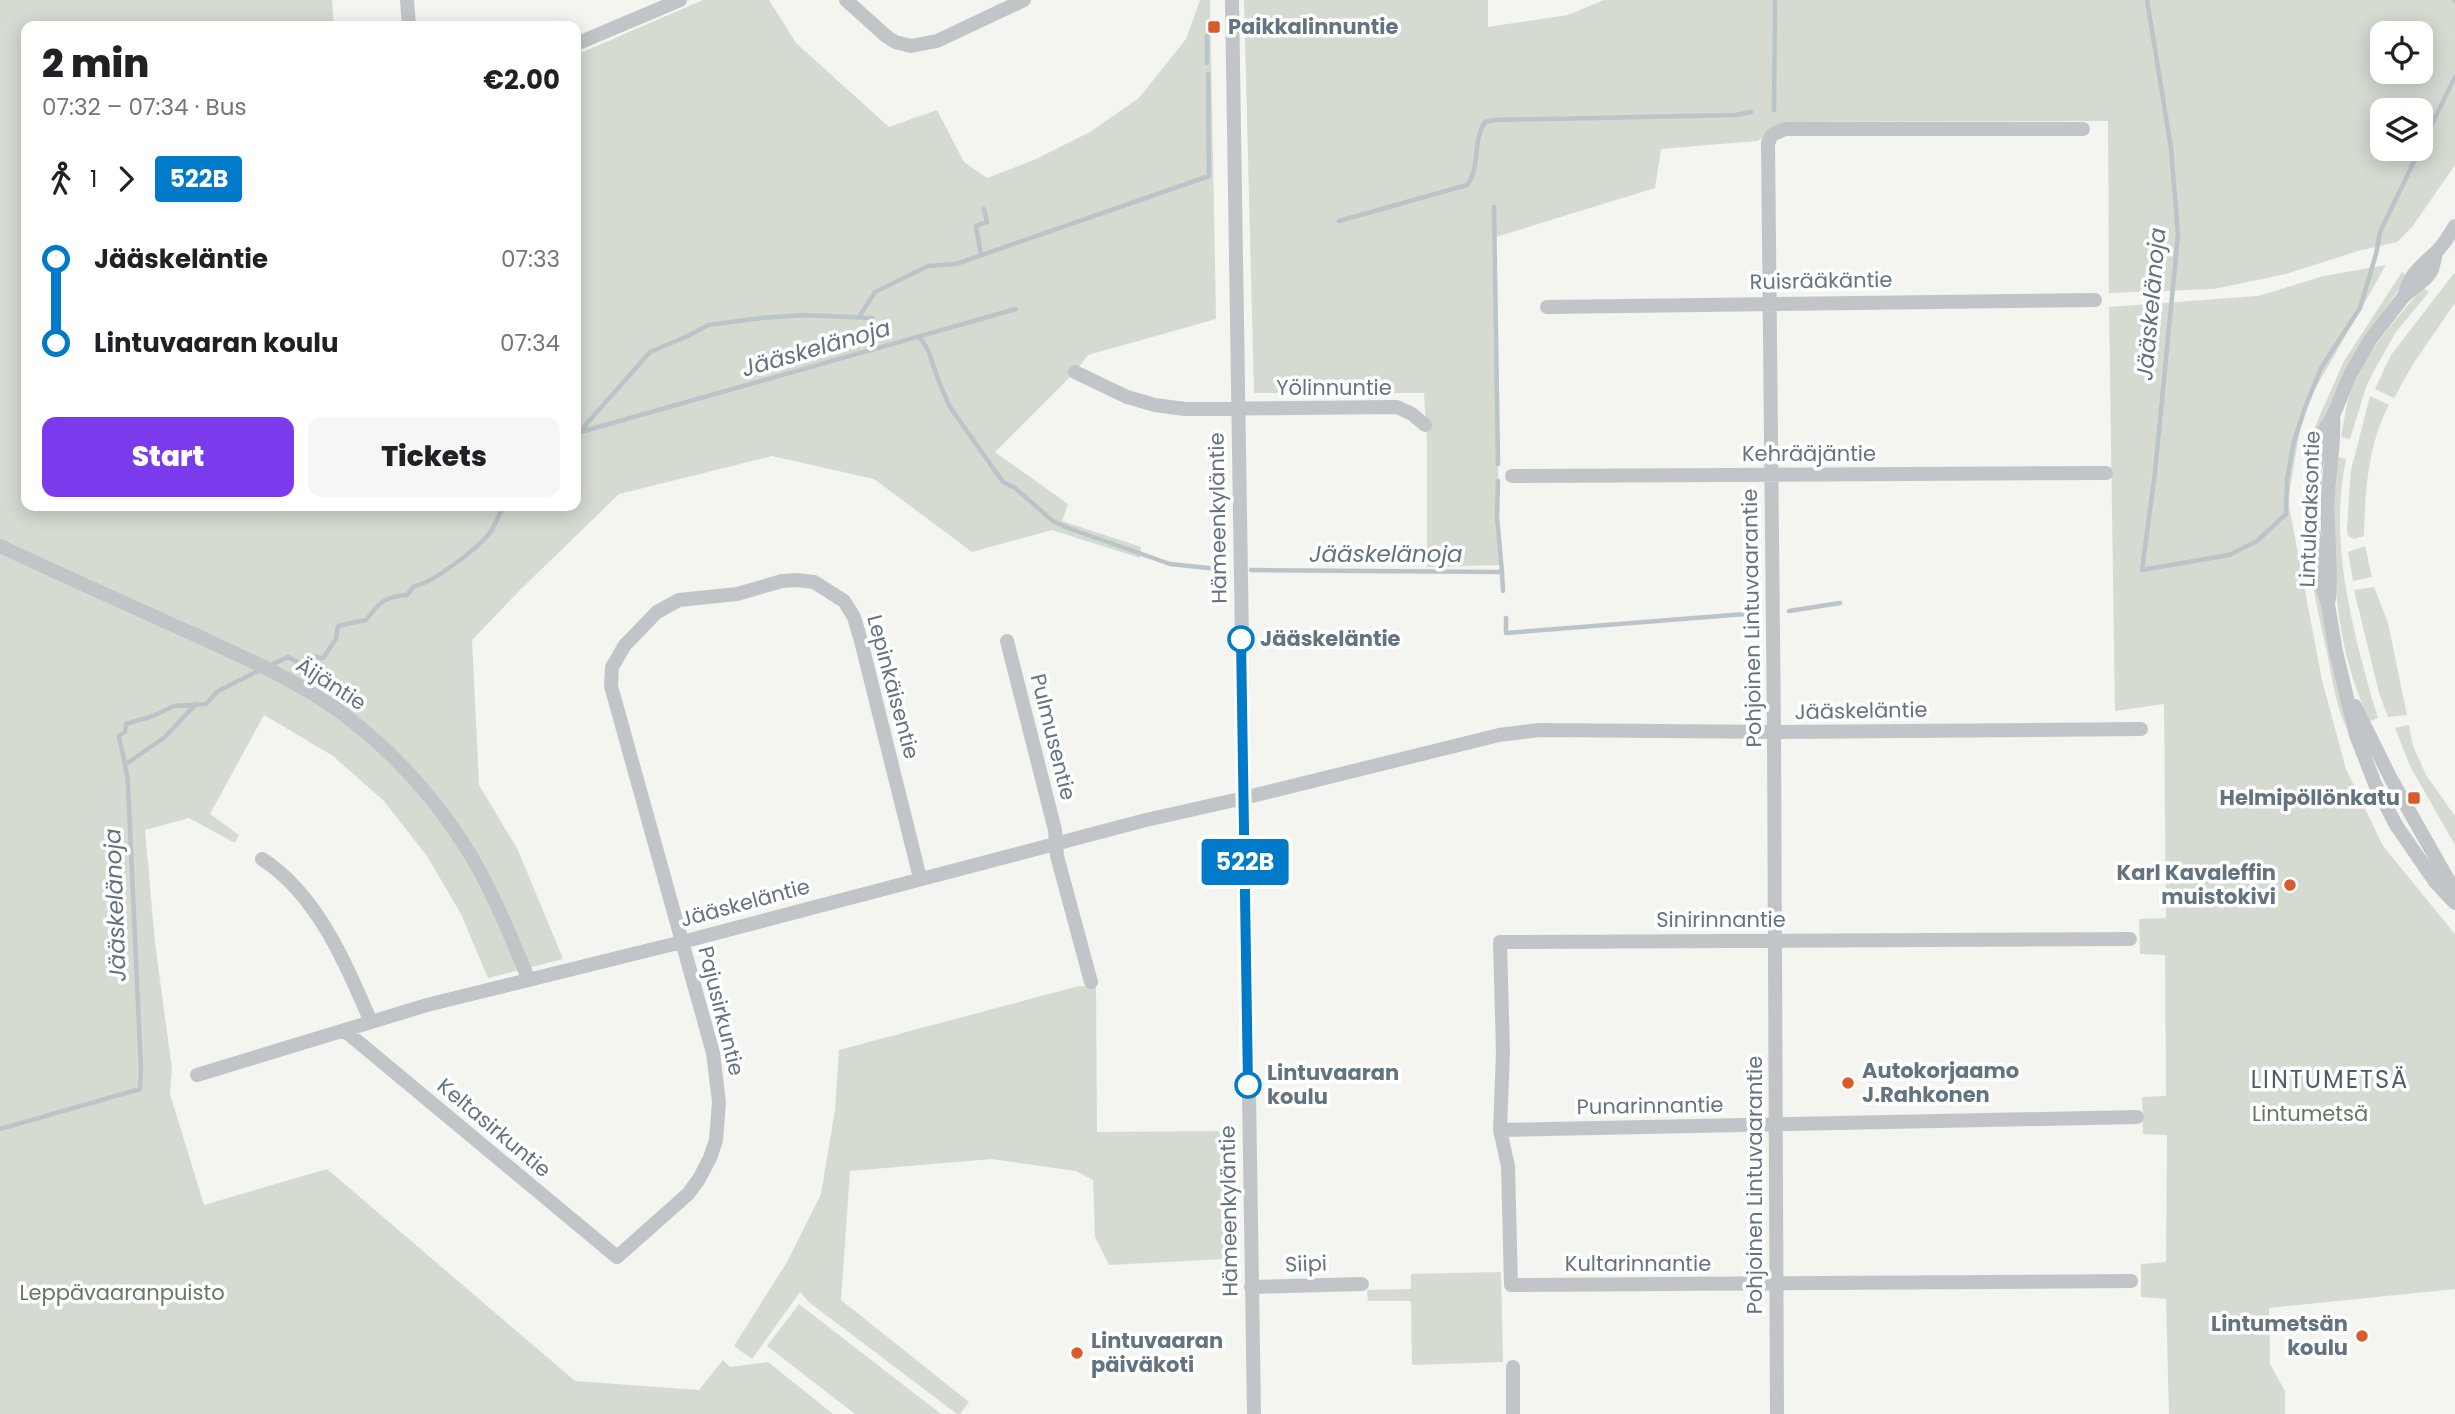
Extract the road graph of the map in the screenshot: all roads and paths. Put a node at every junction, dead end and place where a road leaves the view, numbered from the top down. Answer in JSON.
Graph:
{"nodes":[{"id":1,"x":407,"y":0,"type":"edge"},
{"id":2,"x":680,"y":0,"type":"edge"},
{"id":3,"x":846,"y":0,"type":"edge"},
{"id":4,"x":1024,"y":0,"type":"edge"},
{"id":5,"x":1232,"y":0,"type":"edge"},
{"id":6,"x":409,"y":21,"type":"edge"},
{"id":7,"x":581,"y":42,"type":"edge"},
{"id":8,"x":2082,"y":130,"type":"dead end"},
{"id":9,"x":2455,"y":226,"type":"edge"},
{"id":10,"x":2095,"y":300,"type":"dead end"},
{"id":11,"x":1770,"y":303,"type":"junction"},
{"id":12,"x":1547,"y":307,"type":"dead end"},
{"id":13,"x":1075,"y":372,"type":"dead end"},
{"id":14,"x":1238,"y":408,"type":"junction"},
{"id":15,"x":1425,"y":425,"type":"dead end"},
{"id":16,"x":2106,"y":473,"type":"dead end"},
{"id":17,"x":1512,"y":476,"type":"dead end"},
{"id":18,"x":1771,"y":476,"type":"junction"},
{"id":19,"x":0,"y":546,"type":"edge"},
{"id":20,"x":1007,"y":641,"type":"dead end"},
{"id":21,"x":615,"y":661,"type":"joint"},
{"id":22,"x":2347,"y":691,"type":"junction"},
{"id":23,"x":2141,"y":729,"type":"dead end"},
{"id":24,"x":1774,"y":732,"type":"junction"},
{"id":25,"x":1244,"y":798,"type":"junction"},
{"id":26,"x":1057,"y":843,"type":"junction"},
{"id":27,"x":262,"y":859,"type":"dead end"},
{"id":28,"x":920,"y":878,"type":"junction"},
{"id":29,"x":2455,"y":892,"type":"edge"},
{"id":30,"x":2455,"y":903,"type":"edge"},
{"id":31,"x":2130,"y":939,"type":"dead end"},
{"id":32,"x":1775,"y":941,"type":"junction"},
{"id":33,"x":682,"y":942,"type":"junction"},
{"id":34,"x":529,"y":980,"type":"junction"},
{"id":35,"x":1091,"y":982,"type":"dead end"},
{"id":36,"x":371,"y":1021,"type":"junction"},
{"id":37,"x":344,"y":1030,"type":"junction"},
{"id":38,"x":197,"y":1075,"type":"dead end"},
{"id":39,"x":2137,"y":1117,"type":"dead end"},
{"id":40,"x":1775,"y":1124,"type":"junction"},
{"id":41,"x":1500,"y":1130,"type":"junction"},
{"id":42,"x":617,"y":1258,"type":"joint"},
{"id":43,"x":2131,"y":1281,"type":"dead end"},
{"id":44,"x":1362,"y":1284,"type":"dead end"},
{"id":45,"x":1776,"y":1284,"type":"junction"},
{"id":46,"x":1251,"y":1287,"type":"junction"},
{"id":47,"x":1513,"y":1367,"type":"dead end"},
{"id":48,"x":1254,"y":1414,"type":"edge"},
{"id":49,"x":1513,"y":1414,"type":"edge"},
{"id":50,"x":1777,"y":1414,"type":"edge"}],
"edges":[{"from":1,"to":6,"type":"street"},
{"from":2,"to":7,"type":"street"},
{"from":3,"to":4,"type":"street"},
{"from":5,"to":14,"type":"street","name":"Hämeenkyläntie"},
{"from":8,"to":11,"type":"street","name":"Pohjoinen Lintuvaarantie"},
{"from":9,"to":22,"type":"street","name":"Lintulaaksontie"},
{"from":10,"to":11,"type":"street","name":"Ruisrääkäntie"},
{"from":11,"to":12,"type":"street","name":"Ruisrääkäntie"},
{"from":11,"to":18,"type":"street","name":"Pohjoinen Lintuvaarantie"},
{"from":13,"to":14,"type":"street","name":"Yölinnuntie"},
{"from":14,"to":15,"type":"street","name":"Yölinnuntie"},
{"from":14,"to":25,"type":"street","name":"Hämeenkyläntie"},
{"from":16,"to":18,"type":"street","name":"Kehrääjäntie"},
{"from":17,"to":18,"type":"street","name":"Kehrääjäntie"},
{"from":18,"to":24,"type":"street","name":"Pohjoinen Lintuvaarantie"},
{"from":19,"to":34,"type":"street","name":"Äijäntie"},
{"from":20,"to":26,"type":"street","name":"Pulmusentie"},
{"from":21,"to":28,"type":"street","name":"Lepinkäisentie"},
{"from":21,"to":33,"type":"street","name":"Pajusirkuntie"},
{"from":22,"to":29,"type":"street","name":"Lintulaaksontie"},
{"from":22,"to":30,"type":"street","name":"Lintulaaksontie"},
{"from":23,"to":24,"type":"street","name":"Jääskeläntie"},
{"from":24,"to":25,"type":"street","name":"Jääskeläntie"},
{"from":24,"to":32,"type":"street","name":"Pohjoinen Lintuvaarantie"},
{"from":25,"to":26,"type":"street","name":"Jääskeläntie"},
{"from":25,"to":46,"type":"street","name":"Hämeenkyläntie"},
{"from":26,"to":28,"type":"street","name":"Jääskeläntie"},
{"from":26,"to":35,"type":"street","name":"Pulmusentie"},
{"from":27,"to":36,"type":"street"},
{"from":28,"to":33,"type":"street","name":"Jääskeläntie"},
{"from":31,"to":32,"type":"street","name":"Sinirinnantie"},
{"from":32,"to":40,"type":"street","name":"Pohjoinen Lintuvaarantie"},
{"from":32,"to":41,"type":"street","name":"Sinirinnantie"},
{"from":33,"to":34,"type":"street","name":"Jääskeläntie"},
{"from":33,"to":42,"type":"street","name":"Pajusirkuntie"},
{"from":34,"to":36,"type":"street","name":"Jääskeläntie"},
{"from":36,"to":37,"type":"street","name":"Jääskeläntie"},
{"from":37,"to":38,"type":"street","name":"Jääskeläntie"},
{"from":37,"to":42,"type":"street","name":"Keltasirkuntie"},
{"from":39,"to":40,"type":"street","name":"Punarinnantie"},
{"from":40,"to":41,"type":"street","name":"Punarinnantie"},
{"from":40,"to":45,"type":"street","name":"Pohjoinen Lintuvaarantie"},
{"from":41,"to":45,"type":"street","name":"Kultarinnantie"},
{"from":43,"to":45,"type":"street","name":"Kultarinnantie"},
{"from":44,"to":46,"type":"street","name":"Siipi"},
{"from":45,"to":50,"type":"street","name":"Pohjoinen Lintuvaarantie"},
{"from":46,"to":48,"type":"street","name":"Hämeenkyläntie"},
{"from":47,"to":49,"type":"street"}]}
